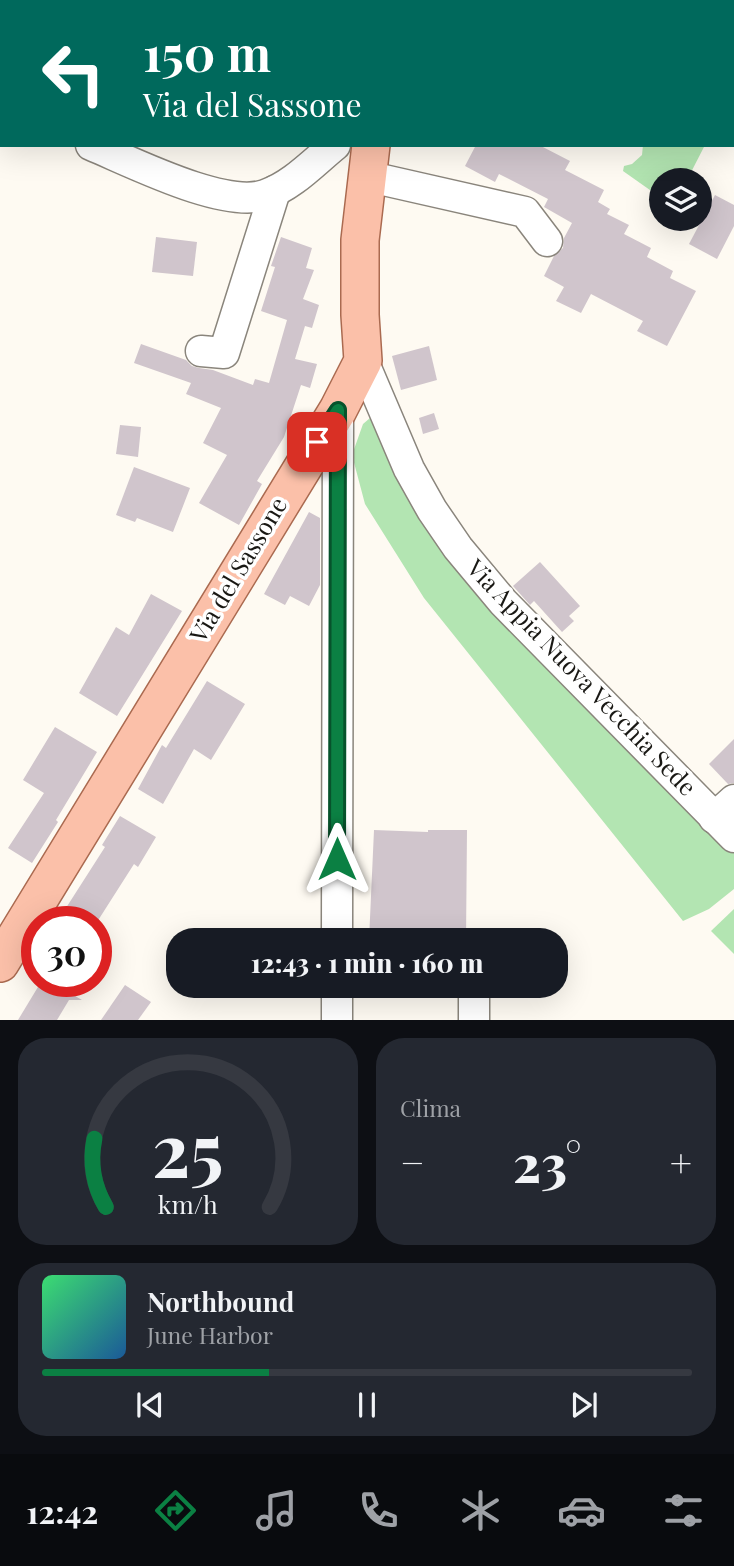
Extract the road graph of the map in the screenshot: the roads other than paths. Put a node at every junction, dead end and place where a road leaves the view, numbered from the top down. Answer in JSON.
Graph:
{"nodes":[{"id":1,"x":96,"y":147,"type":"edge"},
{"id":2,"x":332,"y":147,"type":"edge"},
{"id":3,"x":369,"y":161,"type":"edge"},
{"id":4,"x":275,"y":191,"type":"junction"},
{"id":5,"x":547,"y":241,"type":"dead end"},
{"id":6,"x":201,"y":351,"type":"dead end"},
{"id":7,"x":363,"y":361,"type":"junction"},
{"id":8,"x":338,"y":410,"type":"junction"},
{"id":9,"x":727,"y":818,"type":"edge"},
{"id":10,"x":337,"y":928,"type":"edge"},
{"id":11,"x":0,"y":963,"type":"edge"},
{"id":12,"x":337,"y":998,"type":"edge"},
{"id":13,"x":474,"y":998,"type":"edge"},
{"id":14,"x":337,"y":1020,"type":"edge"},
{"id":15,"x":474,"y":1020,"type":"edge"}],
"edges":[{"from":1,"to":4,"type":"street"},
{"from":2,"to":4,"type":"street"},
{"from":3,"to":5,"type":"street"},
{"from":3,"to":7,"type":"main road","name":"Via del Sassone"},
{"from":4,"to":6,"type":"street"},
{"from":7,"to":8,"type":"main road","name":"Via del Sassone"},
{"from":7,"to":9,"type":"street","name":"Via Appia Nuova Vecchia Sede"},
{"from":8,"to":10,"type":"street"},
{"from":8,"to":11,"type":"main road","name":"Via del Sassone"},
{"from":12,"to":14,"type":"street"},
{"from":13,"to":15,"type":"street"}]}
